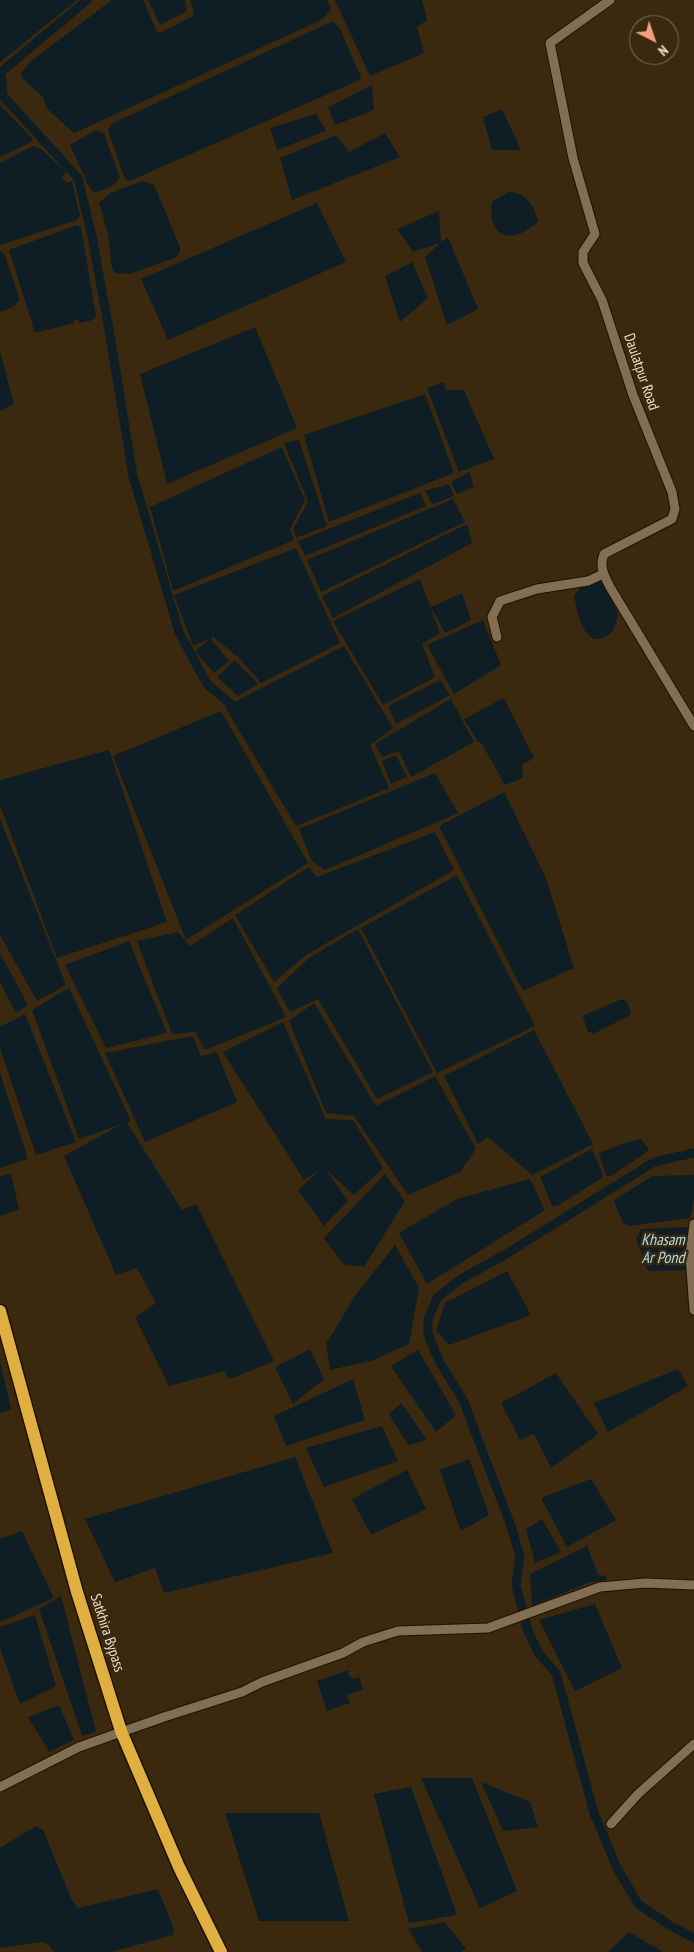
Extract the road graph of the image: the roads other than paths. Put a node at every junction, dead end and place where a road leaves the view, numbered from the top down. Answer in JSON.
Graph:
{"nodes":[{"id":1,"x":610,"y":0,"type":"edge"},
{"id":2,"x":603,"y":574,"type":"junction"},
{"id":3,"x":497,"y":637,"type":"dead end"},
{"id":4,"x":694,"y":726,"type":"edge"},
{"id":5,"x":694,"y":1224,"type":"edge"},
{"id":6,"x":693,"y":1308,"type":"edge"},
{"id":7,"x":0,"y":1310,"type":"edge"},
{"id":8,"x":694,"y":1585,"type":"edge"},
{"id":9,"x":121,"y":1731,"type":"junction"},
{"id":10,"x":694,"y":1744,"type":"edge"},
{"id":11,"x":0,"y":1787,"type":"edge"},
{"id":12,"x":611,"y":1824,"type":"dead end"},
{"id":13,"x":221,"y":1952,"type":"edge"}],
"edges":[{"from":1,"to":2,"type":"street","name":"Daulatpur Road"},
{"from":2,"to":3,"type":"street"},
{"from":2,"to":4,"type":"street"},
{"from":5,"to":6,"type":"street"},
{"from":7,"to":9,"type":"highway","name":"Satkhira Bypass"},
{"from":8,"to":9,"type":"street"},
{"from":9,"to":11,"type":"street"},
{"from":9,"to":13,"type":"highway","name":"Satkhira Bypass"},
{"from":10,"to":12,"type":"street"}]}
